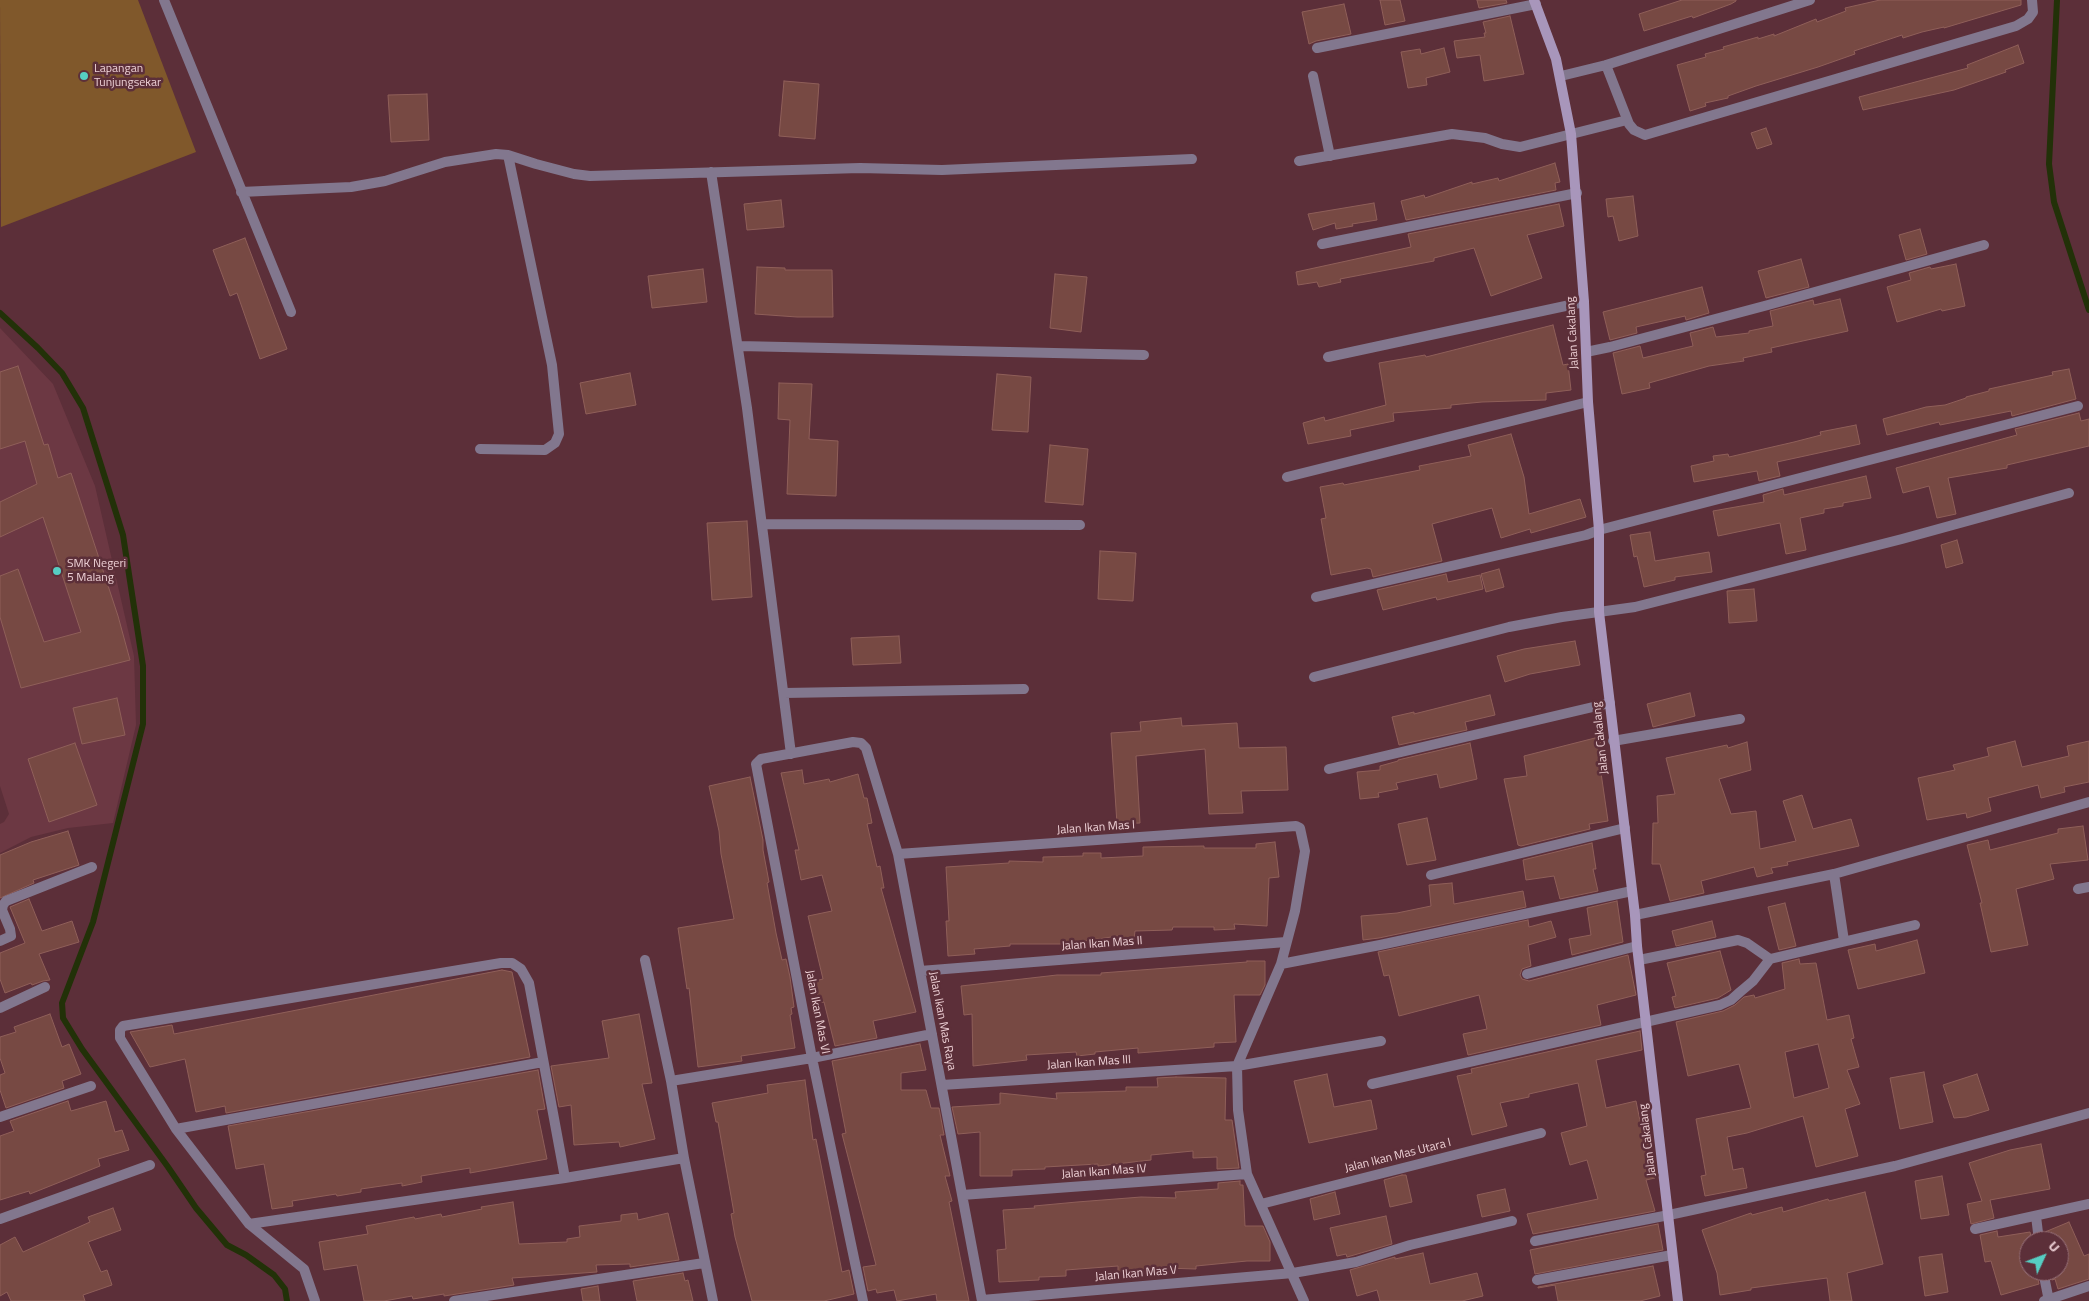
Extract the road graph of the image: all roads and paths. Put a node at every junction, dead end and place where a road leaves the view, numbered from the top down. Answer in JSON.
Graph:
{"nodes":[{"id":1,"x":164,"y":0,"type":"edge"},
{"id":2,"x":1810,"y":0,"type":"edge"},
{"id":3,"x":2032,"y":0,"type":"edge"},
{"id":4,"x":1535,"y":2,"type":"edge"},
{"id":5,"x":1317,"y":48,"type":"dead end"},
{"id":6,"x":1606,"y":65,"type":"junction"},
{"id":7,"x":1313,"y":76,"type":"dead end"},
{"id":8,"x":1560,"y":76,"type":"junction"},
{"id":9,"x":1626,"y":120,"type":"junction"},
{"id":10,"x":1571,"y":134,"type":"junction"},
{"id":11,"x":508,"y":155,"type":"junction"},
{"id":12,"x":1330,"y":156,"type":"junction"},
{"id":13,"x":1192,"y":159,"type":"dead end"},
{"id":14,"x":1299,"y":161,"type":"dead end"},
{"id":15,"x":711,"y":172,"type":"junction"},
{"id":16,"x":241,"y":192,"type":"junction"},
{"id":17,"x":1577,"y":194,"type":"junction"},
{"id":18,"x":1322,"y":244,"type":"dead end"},
{"id":19,"x":1984,"y":245,"type":"dead end"},
{"id":20,"x":1584,"y":302,"type":"junction"},
{"id":21,"x":291,"y":312,"type":"dead end"},
{"id":22,"x":739,"y":346,"type":"junction"},
{"id":23,"x":1586,"y":352,"type":"junction"},
{"id":24,"x":1144,"y":355,"type":"dead end"},
{"id":25,"x":1328,"y":357,"type":"dead end"},
{"id":26,"x":1588,"y":402,"type":"junction"},
{"id":27,"x":2078,"y":406,"type":"dead end"},
{"id":28,"x":480,"y":449,"type":"dead end"},
{"id":29,"x":1288,"y":477,"type":"dead end"},
{"id":30,"x":2068,"y":493,"type":"dead end"},
{"id":31,"x":762,"y":524,"type":"junction"},
{"id":32,"x":1080,"y":525,"type":"dead end"},
{"id":33,"x":1599,"y":530,"type":"junction"},
{"id":34,"x":1316,"y":598,"type":"dead end"},
{"id":35,"x":1599,"y":612,"type":"junction"},
{"id":36,"x":1314,"y":677,"type":"dead end"},
{"id":37,"x":1024,"y":689,"type":"dead end"},
{"id":38,"x":784,"y":693,"type":"junction"},
{"id":39,"x":1610,"y":703,"type":"junction"},
{"id":40,"x":1740,"y":719,"type":"dead end"},
{"id":41,"x":1613,"y":741,"type":"junction"},
{"id":42,"x":791,"y":754,"type":"junction"},
{"id":43,"x":1329,"y":769,"type":"dead end"},
{"id":44,"x":2089,"y":802,"type":"edge"},
{"id":45,"x":1625,"y":828,"type":"junction"},
{"id":46,"x":898,"y":854,"type":"junction"},
{"id":47,"x":92,"y":867,"type":"dead end"},
{"id":48,"x":1834,"y":874,"type":"junction"},
{"id":49,"x":1430,"y":875,"type":"dead end"},
{"id":50,"x":2089,"y":887,"type":"edge"},
{"id":51,"x":2078,"y":889,"type":"dead end"},
{"id":52,"x":1632,"y":891,"type":"junction"},
{"id":53,"x":1635,"y":914,"type":"junction"},
{"id":54,"x":1915,"y":925,"type":"dead end"},
{"id":55,"x":0,"y":940,"type":"edge"},
{"id":56,"x":1844,"y":941,"type":"junction"},
{"id":57,"x":1286,"y":942,"type":"junction"},
{"id":58,"x":1637,"y":946,"type":"junction"},
{"id":59,"x":1770,"y":959,"type":"junction"},
{"id":60,"x":644,"y":960,"type":"dead end"},
{"id":61,"x":1639,"y":960,"type":"junction"},
{"id":62,"x":1280,"y":964,"type":"junction"},
{"id":63,"x":920,"y":971,"type":"junction"},
{"id":64,"x":1527,"y":974,"type":"dead end"},
{"id":65,"x":45,"y":986,"type":"dead end"},
{"id":66,"x":0,"y":1008,"type":"edge"},
{"id":67,"x":1647,"y":1022,"type":"junction"},
{"id":68,"x":932,"y":1034,"type":"junction"},
{"id":69,"x":1381,"y":1041,"type":"dead end"},
{"id":70,"x":812,"y":1058,"type":"junction"},
{"id":71,"x":543,"y":1062,"type":"junction"},
{"id":72,"x":1237,"y":1066,"type":"junction"},
{"id":73,"x":671,"y":1081,"type":"junction"},
{"id":74,"x":1372,"y":1084,"type":"dead end"},
{"id":75,"x":942,"y":1085,"type":"junction"},
{"id":76,"x":91,"y":1086,"type":"dead end"},
{"id":77,"x":2089,"y":1113,"type":"edge"},
{"id":78,"x":0,"y":1117,"type":"edge"},
{"id":79,"x":176,"y":1129,"type":"junction"},
{"id":80,"x":1541,"y":1133,"type":"dead end"},
{"id":81,"x":684,"y":1158,"type":"junction"},
{"id":82,"x":150,"y":1165,"type":"dead end"},
{"id":83,"x":1247,"y":1174,"type":"junction"},
{"id":84,"x":565,"y":1178,"type":"junction"},
{"id":85,"x":962,"y":1195,"type":"junction"},
{"id":86,"x":1261,"y":1204,"type":"junction"},
{"id":87,"x":2089,"y":1204,"type":"edge"},
{"id":88,"x":1669,"y":1215,"type":"junction"},
{"id":89,"x":2036,"y":1216,"type":"junction"},
{"id":90,"x":0,"y":1219,"type":"edge"},
{"id":91,"x":1512,"y":1221,"type":"dead end"},
{"id":92,"x":249,"y":1224,"type":"junction"},
{"id":93,"x":1975,"y":1229,"type":"dead end"},
{"id":94,"x":2038,"y":1231,"type":"edge"},
{"id":95,"x":1535,"y":1241,"type":"dead end"},
{"id":96,"x":1672,"y":1255,"type":"junction"},
{"id":97,"x":704,"y":1263,"type":"junction"},
{"id":98,"x":1293,"y":1273,"type":"junction"},
{"id":99,"x":1537,"y":1280,"type":"dead end"},
{"id":100,"x":2044,"y":1281,"type":"edge"},
{"id":101,"x":2089,"y":1286,"type":"edge"},
{"id":102,"x":982,"y":1300,"type":"edge"},
{"id":103,"x":2047,"y":1300,"type":"edge"},
{"id":104,"x":315,"y":1301,"type":"edge"},
{"id":105,"x":454,"y":1301,"type":"edge"},
{"id":106,"x":713,"y":1301,"type":"edge"},
{"id":107,"x":862,"y":1301,"type":"edge"},
{"id":108,"x":1304,"y":1301,"type":"edge"},
{"id":109,"x":1678,"y":1301,"type":"edge"}],
"edges":[{"from":1,"to":16,"type":"street"},
{"from":2,"to":6,"type":"street"},
{"from":3,"to":9,"type":"street"},
{"from":4,"to":5,"type":"street"},
{"from":4,"to":8,"type":"street","name":"Jalan Cakalang"},
{"from":6,"to":8,"type":"street"},
{"from":6,"to":9,"type":"street"},
{"from":7,"to":12,"type":"street"},
{"from":8,"to":10,"type":"street","name":"Jalan Cakalang"},
{"from":9,"to":10,"type":"street"},
{"from":10,"to":12,"type":"street"},
{"from":10,"to":17,"type":"street","name":"Jalan Cakalang"},
{"from":11,"to":15,"type":"street"},
{"from":11,"to":16,"type":"street"},
{"from":11,"to":28,"type":"street"},
{"from":12,"to":14,"type":"street"},
{"from":13,"to":15,"type":"street"},
{"from":15,"to":22,"type":"street"},
{"from":16,"to":21,"type":"street"},
{"from":17,"to":18,"type":"street"},
{"from":17,"to":20,"type":"street","name":"Jalan Cakalang"},
{"from":19,"to":23,"type":"street"},
{"from":20,"to":23,"type":"street","name":"Jalan Cakalang"},
{"from":20,"to":25,"type":"street"},
{"from":22,"to":24,"type":"street"},
{"from":22,"to":31,"type":"street"},
{"from":23,"to":26,"type":"street","name":"Jalan Cakalang"},
{"from":26,"to":29,"type":"street"},
{"from":26,"to":33,"type":"street","name":"Jalan Cakalang"},
{"from":27,"to":33,"type":"street"},
{"from":30,"to":35,"type":"street"},
{"from":31,"to":32,"type":"street"},
{"from":31,"to":38,"type":"street"},
{"from":33,"to":34,"type":"street"},
{"from":33,"to":35,"type":"street","name":"Jalan Cakalang"},
{"from":35,"to":36,"type":"street"},
{"from":35,"to":39,"type":"street","name":"Jalan Cakalang"},
{"from":37,"to":38,"type":"street"},
{"from":38,"to":42,"type":"street"},
{"from":39,"to":41,"type":"street","name":"Jalan Cakalang"},
{"from":39,"to":43,"type":"street"},
{"from":40,"to":41,"type":"street"},
{"from":41,"to":45,"type":"street","name":"Jalan Cakalang"},
{"from":42,"to":46,"type":"street","name":"Jalan Ikan Mas Raya"},
{"from":42,"to":70,"type":"street","name":"Jalan Ikan Mas VI"},
{"from":44,"to":48,"type":"street"},
{"from":45,"to":49,"type":"street"},
{"from":45,"to":52,"type":"street","name":"Jalan Cakalang"},
{"from":46,"to":57,"type":"street","name":"Jalan Ikan Mas I"},
{"from":46,"to":63,"type":"street","name":"Jalan Ikan Mas Raya"},
{"from":47,"to":55,"type":"street"},
{"from":48,"to":53,"type":"street"},
{"from":48,"to":56,"type":"street"},
{"from":50,"to":51,"type":"street"},
{"from":52,"to":53,"type":"street","name":"Jalan Cakalang"},
{"from":52,"to":62,"type":"street"},
{"from":53,"to":58,"type":"street","name":"Jalan Cakalang"},
{"from":54,"to":56,"type":"street"},
{"from":56,"to":59,"type":"street"},
{"from":57,"to":62,"type":"street"},
{"from":57,"to":63,"type":"street","name":"Jalan Ikan Mas II"},
{"from":58,"to":61,"type":"street","name":"Jalan Cakalang"},
{"from":58,"to":64,"type":"street"},
{"from":59,"to":61,"type":"street"},
{"from":59,"to":67,"type":"street"},
{"from":60,"to":73,"type":"street"},
{"from":61,"to":67,"type":"street","name":"Jalan Cakalang"},
{"from":62,"to":72,"type":"street"},
{"from":63,"to":68,"type":"street","name":"Jalan Ikan Mas Raya"},
{"from":65,"to":66,"type":"street"},
{"from":67,"to":74,"type":"street"},
{"from":67,"to":88,"type":"street","name":"Jalan Cakalang"},
{"from":68,"to":70,"type":"street"},
{"from":68,"to":75,"type":"street","name":"Jalan Ikan Mas Raya"},
{"from":69,"to":72,"type":"street","name":"Jalan Ikan Mas III"},
{"from":70,"to":73,"type":"street"},
{"from":70,"to":107,"type":"street","name":"Jalan Ikan Mas VI"},
{"from":71,"to":79,"type":"street"},
{"from":71,"to":79,"type":"street"},
{"from":71,"to":84,"type":"street"},
{"from":72,"to":75,"type":"street","name":"Jalan Ikan Mas III"},
{"from":72,"to":83,"type":"street"},
{"from":73,"to":81,"type":"street"},
{"from":75,"to":85,"type":"street","name":"Jalan Ikan Mas Raya"},
{"from":76,"to":78,"type":"street"},
{"from":77,"to":88,"type":"street"},
{"from":79,"to":92,"type":"street"},
{"from":80,"to":86,"type":"street","name":"Jalan Ikan Mas Utara I"},
{"from":81,"to":84,"type":"street"},
{"from":81,"to":97,"type":"street"},
{"from":82,"to":90,"type":"street"},
{"from":83,"to":85,"type":"street","name":"Jalan Ikan Mas IV"},
{"from":83,"to":86,"type":"street"},
{"from":84,"to":92,"type":"street"},
{"from":85,"to":102,"type":"street","name":"Jalan Ikan Mas Raya"},
{"from":86,"to":98,"type":"street"},
{"from":87,"to":89,"type":"street"},
{"from":88,"to":95,"type":"street"},
{"from":88,"to":96,"type":"street","name":"Jalan Cakalang"},
{"from":89,"to":93,"type":"street"},
{"from":89,"to":94,"type":"street"},
{"from":91,"to":98,"type":"street","name":"Jalan Ikan Mas V"},
{"from":92,"to":104,"type":"street"},
{"from":96,"to":99,"type":"street"},
{"from":96,"to":109,"type":"street","name":"Jalan Cakalang"},
{"from":97,"to":105,"type":"street"},
{"from":97,"to":106,"type":"street"},
{"from":98,"to":102,"type":"street","name":"Jalan Ikan Mas V"},
{"from":98,"to":108,"type":"street"},
{"from":100,"to":103,"type":"street"},
{"from":101,"to":103,"type":"street"}]}
